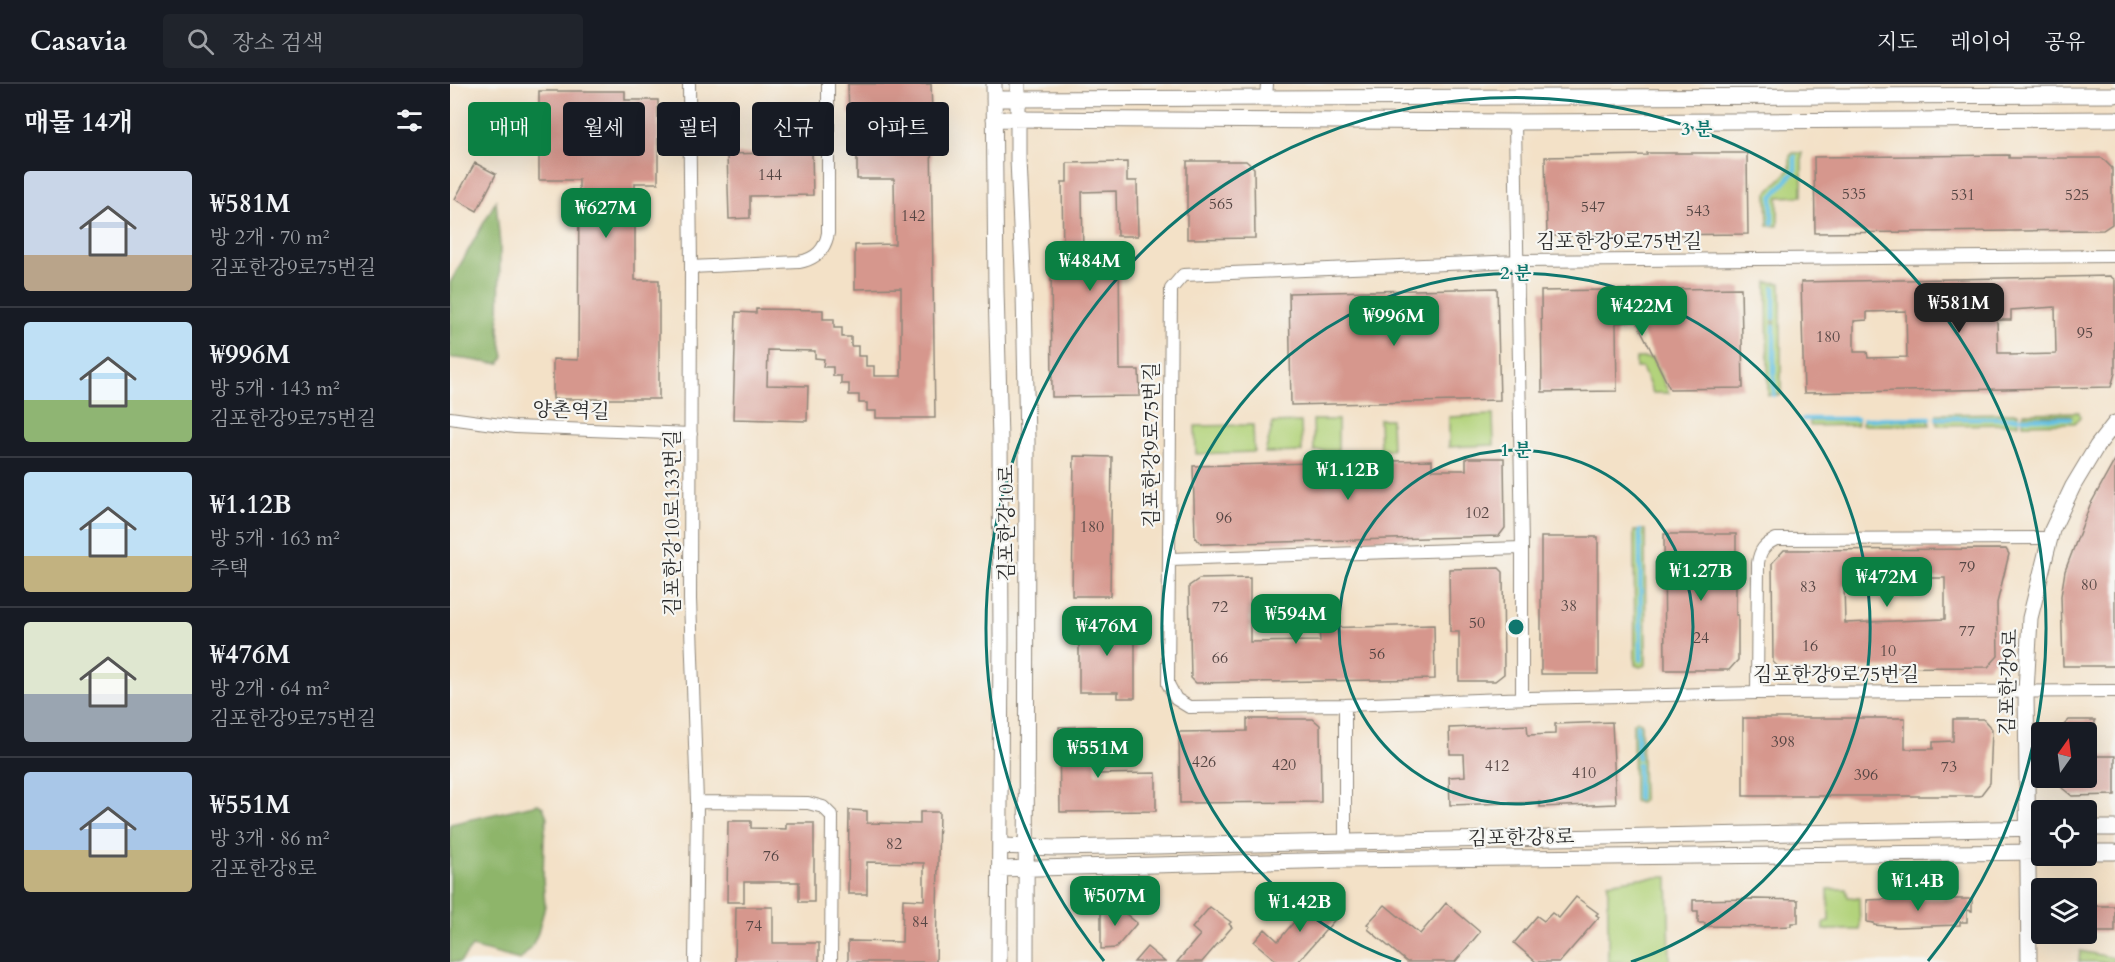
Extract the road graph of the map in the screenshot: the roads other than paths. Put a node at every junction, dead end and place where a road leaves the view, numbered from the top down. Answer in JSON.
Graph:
{"nodes":[{"id":1,"x":689,"y":84,"type":"edge"},
{"id":2,"x":828,"y":84,"type":"edge"},
{"id":3,"x":1267,"y":90,"type":"edge"},
{"id":4,"x":994,"y":91,"type":"edge"},
{"id":5,"x":1017,"y":91,"type":"edge"},
{"id":6,"x":2115,"y":95,"type":"edge"},
{"id":7,"x":994,"y":119,"type":"junction"},
{"id":8,"x":2115,"y":119,"type":"edge"},
{"id":9,"x":1017,"y":120,"type":"junction"},
{"id":10,"x":1515,"y":122,"type":"junction"},
{"id":11,"x":2115,"y":256,"type":"edge"},
{"id":12,"x":1518,"y":261,"type":"junction"},
{"id":13,"x":691,"y":267,"type":"junction"},
{"id":14,"x":450,"y":418,"type":"edge"},
{"id":15,"x":2115,"y":423,"type":"edge"},
{"id":16,"x":691,"y":434,"type":"junction"},
{"id":17,"x":2049,"y":538,"type":"junction"},
{"id":18,"x":1522,"y":548,"type":"junction"},
{"id":19,"x":1170,"y":559,"type":"junction"},
{"id":20,"x":2115,"y":691,"type":"edge"},
{"id":21,"x":2026,"y":692,"type":"junction"},
{"id":22,"x":1757,"y":693,"type":"junction"},
{"id":23,"x":1522,"y":698,"type":"junction"},
{"id":24,"x":1345,"y":705,"type":"junction"},
{"id":25,"x":2033,"y":800,"type":"edge"},
{"id":26,"x":697,"y":802,"type":"junction"},
{"id":27,"x":2031,"y":828,"type":"edge"},
{"id":28,"x":2097,"y":828,"type":"edge"},
{"id":29,"x":2115,"y":828,"type":"edge"},
{"id":30,"x":1345,"y":842,"type":"junction"},
{"id":31,"x":1001,"y":846,"type":"junction"},
{"id":32,"x":1027,"y":848,"type":"junction"},
{"id":33,"x":2031,"y":852,"type":"edge"},
{"id":34,"x":2097,"y":852,"type":"edge"},
{"id":35,"x":2115,"y":852,"type":"edge"},
{"id":36,"x":2034,"y":866,"type":"edge"},
{"id":37,"x":1000,"y":869,"type":"junction"},
{"id":38,"x":1026,"y":869,"type":"junction"},
{"id":39,"x":695,"y":962,"type":"edge"},
{"id":40,"x":831,"y":962,"type":"edge"},
{"id":41,"x":999,"y":962,"type":"edge"},
{"id":42,"x":1026,"y":962,"type":"edge"},
{"id":43,"x":2029,"y":962,"type":"edge"}],
"edges":[{"from":1,"to":13,"type":"street","name":"김포한강10로133번길"},
{"from":2,"to":13,"type":"street"},
{"from":3,"to":5,"type":"street"},
{"from":3,"to":6,"type":"street"},
{"from":4,"to":5,"type":"street"},
{"from":4,"to":7,"type":"street","name":"김포한강10로"},
{"from":5,"to":9,"type":"street","name":"김포한강10로"},
{"from":7,"to":9,"type":"street"},
{"from":7,"to":31,"type":"street","name":"김포한강10로"},
{"from":8,"to":10,"type":"street"},
{"from":9,"to":10,"type":"street"},
{"from":9,"to":32,"type":"street","name":"김포한강10로"},
{"from":10,"to":12,"type":"street"},
{"from":11,"to":12,"type":"street","name":"김포한강9로75번길"},
{"from":12,"to":18,"type":"street"},
{"from":12,"to":19,"type":"street","name":"김포한강9로75번길"},
{"from":13,"to":16,"type":"street","name":"김포한강10로133번길"},
{"from":14,"to":16,"type":"street","name":"양촌역길"},
{"from":15,"to":17,"type":"street","name":"김포한강9로"},
{"from":16,"to":26,"type":"street","name":"김포한강10로133번길"},
{"from":17,"to":21,"type":"street","name":"김포한강9로"},
{"from":17,"to":22,"type":"street"},
{"from":18,"to":19,"type":"street"},
{"from":18,"to":23,"type":"street"},
{"from":19,"to":24,"type":"street","name":"김포한강9로75번길"},
{"from":20,"to":21,"type":"street","name":"김포한강9로75번길"},
{"from":21,"to":22,"type":"street","name":"김포한강9로75번길"},
{"from":21,"to":25,"type":"street","name":"김포한강9로"},
{"from":22,"to":23,"type":"street","name":"김포한강9로75번길"},
{"from":23,"to":24,"type":"street","name":"김포한강9로75번길"},
{"from":24,"to":30,"type":"street"},
{"from":26,"to":39,"type":"street","name":"김포한강10로133번길"},
{"from":26,"to":40,"type":"street"},
{"from":27,"to":30,"type":"street","name":"김포한강8로"},
{"from":28,"to":29,"type":"street"},
{"from":30,"to":32,"type":"street","name":"김포한강8로"},
{"from":31,"to":32,"type":"street","name":"김포한강8로"},
{"from":31,"to":37,"type":"street","name":"김포한강10로"},
{"from":32,"to":38,"type":"street","name":"김포한강10로"},
{"from":33,"to":38,"type":"street","name":"김포한강8로"},
{"from":34,"to":35,"type":"street"},
{"from":36,"to":43,"type":"street","name":"김포한강9로"},
{"from":37,"to":38,"type":"street","name":"김포한강8로"},
{"from":37,"to":41,"type":"street","name":"김포한강10로"},
{"from":38,"to":42,"type":"street","name":"김포한강10로"}]}
